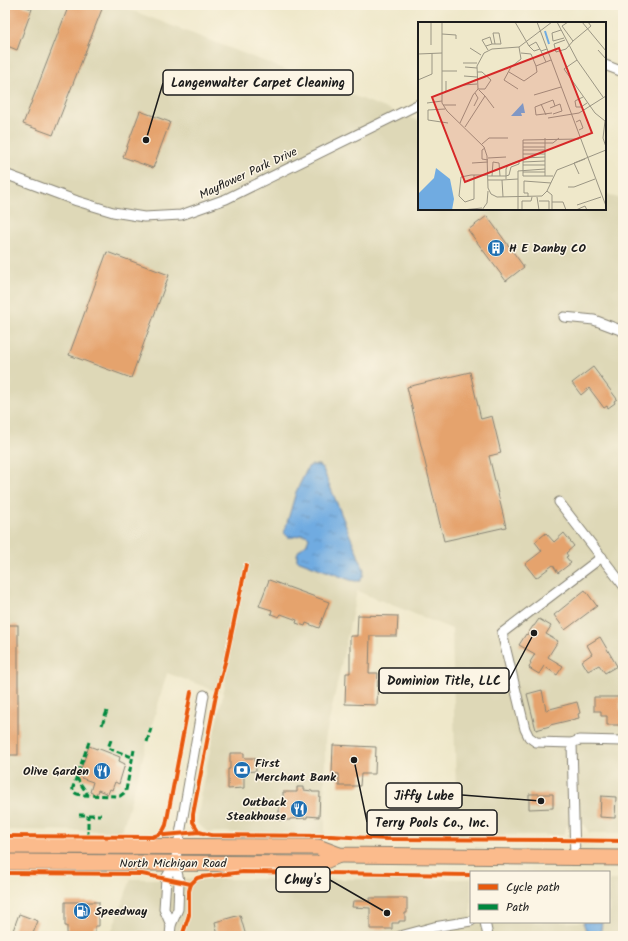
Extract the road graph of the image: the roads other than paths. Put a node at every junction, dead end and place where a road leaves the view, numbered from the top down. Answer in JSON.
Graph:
{"nodes":[{"id":1,"x":606,"y":65,"type":"edge"},
{"id":2,"x":623,"y":72,"type":"edge"},
{"id":3,"x":418,"y":104,"type":"edge"},
{"id":4,"x":5,"y":174,"type":"edge"},
{"id":5,"x":564,"y":317,"type":"dead end"},
{"id":6,"x":623,"y":331,"type":"edge"},
{"id":7,"x":559,"y":502,"type":"dead end"},
{"id":8,"x":602,"y":557,"type":"junction"},
{"id":9,"x":623,"y":585,"type":"edge"},
{"id":10,"x":204,"y":695,"type":"dead end"},
{"id":11,"x":623,"y":741,"type":"edge"},
{"id":12,"x":572,"y":743,"type":"junction"},
{"id":13,"x":5,"y":846,"type":"edge"},
{"id":14,"x":178,"y":847,"type":"junction"},
{"id":15,"x":339,"y":855,"type":"junction"},
{"id":16,"x":575,"y":858,"type":"junction"},
{"id":17,"x":623,"y":858,"type":"edge"},
{"id":18,"x":5,"y":862,"type":"edge"},
{"id":19,"x":175,"y":863,"type":"junction"},
{"id":20,"x":470,"y":921,"type":"edge"},
{"id":21,"x":485,"y":923,"type":"edge"},
{"id":22,"x":171,"y":925,"type":"junction"},
{"id":23,"x":170,"y":936,"type":"edge"},
{"id":24,"x":400,"y":936,"type":"edge"},
{"id":25,"x":488,"y":936,"type":"edge"}],
"edges":[{"from":1,"to":2,"type":"street"},
{"from":3,"to":4,"type":"street","name":"Mayflower Park Drive"},
{"from":5,"to":6,"type":"street"},
{"from":7,"to":8,"type":"street"},
{"from":8,"to":9,"type":"street"},
{"from":8,"to":12,"type":"street"},
{"from":10,"to":14,"type":"street"},
{"from":11,"to":12,"type":"street"},
{"from":12,"to":16,"type":"street"},
{"from":13,"to":14,"type":"main road","name":"North Michigan Road"},
{"from":14,"to":15,"type":"main road","name":"North Michigan Road"},
{"from":14,"to":19,"type":"street"},
{"from":15,"to":16,"type":"main road","name":"North Michigan Road"},
{"from":15,"to":19,"type":"main road","name":"North Michigan Road"},
{"from":16,"to":17,"type":"main road","name":"North Michigan Road"},
{"from":18,"to":19,"type":"main road","name":"North Michigan Road"},
{"from":19,"to":22,"type":"street"},
{"from":19,"to":22,"type":"street"},
{"from":20,"to":24,"type":"street"},
{"from":21,"to":25,"type":"street"},
{"from":22,"to":23,"type":"street"}]}
